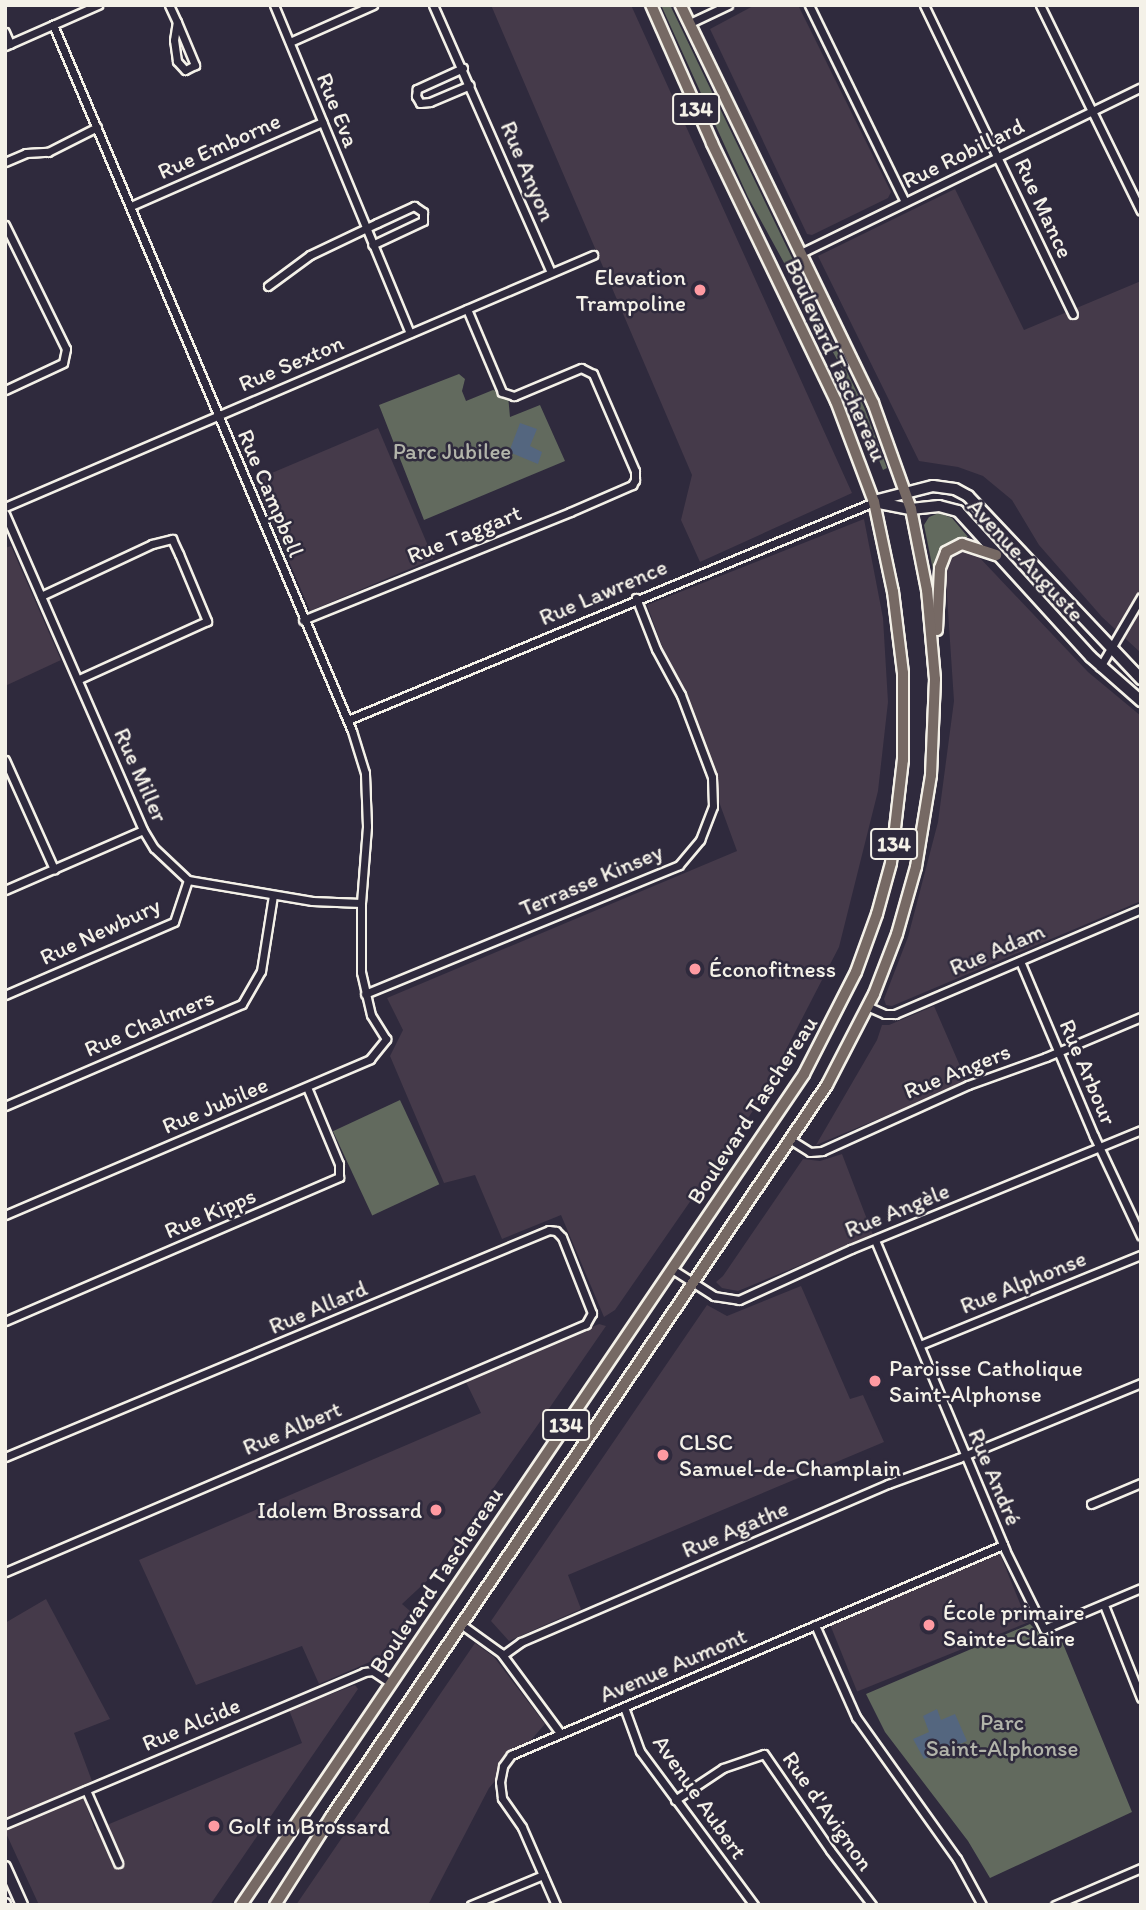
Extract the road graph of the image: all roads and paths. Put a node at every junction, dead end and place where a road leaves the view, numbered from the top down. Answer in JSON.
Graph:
{"nodes":[{"id":1,"x":98,"y":5,"type":"edge"},
{"id":2,"x":169,"y":5,"type":"edge"},
{"id":3,"x":274,"y":5,"type":"edge"},
{"id":4,"x":373,"y":5,"type":"edge"},
{"id":5,"x":433,"y":5,"type":"edge"},
{"id":6,"x":651,"y":5,"type":"edge"},
{"id":7,"x":681,"y":5,"type":"edge"},
{"id":8,"x":729,"y":5,"type":"edge"},
{"id":9,"x":809,"y":5,"type":"edge"},
{"id":10,"x":924,"y":5,"type":"edge"},
{"id":11,"x":1040,"y":5,"type":"edge"},
{"id":12,"x":177,"y":22,"type":"junction"},
{"id":13,"x":690,"y":23,"type":"junction"},
{"id":14,"x":53,"y":25,"type":"junction"},
{"id":15,"x":5,"y":32,"type":"edge"},
{"id":16,"x":290,"y":42,"type":"junction"},
{"id":17,"x":8,"y":45,"type":"edge"},
{"id":18,"x":463,"y":68,"type":"junction"},
{"id":19,"x":470,"y":85,"type":"junction"},
{"id":20,"x":1141,"y":87,"type":"edge"},
{"id":21,"x":1090,"y":111,"type":"junction"},
{"id":22,"x":322,"y":122,"type":"junction"},
{"id":23,"x":97,"y":127,"type":"junction"},
{"id":24,"x":999,"y":156,"type":"junction"},
{"id":25,"x":5,"y":162,"type":"edge"},
{"id":26,"x":905,"y":202,"type":"junction"},
{"id":27,"x":131,"y":206,"type":"junction"},
{"id":28,"x":1141,"y":211,"type":"edge"},
{"id":29,"x":5,"y":225,"type":"edge"},
{"id":30,"x":366,"y":230,"type":"junction"},
{"id":31,"x":372,"y":245,"type":"junction"},
{"id":32,"x":801,"y":253,"type":"junction"},
{"id":33,"x":593,"y":256,"type":"dead end"},
{"id":34,"x":551,"y":272,"type":"junction"},
{"id":35,"x":268,"y":286,"type":"dead end"},
{"id":36,"x":467,"y":309,"type":"junction"},
{"id":37,"x":1073,"y":314,"type":"dead end"},
{"id":38,"x":410,"y":333,"type":"junction"},
{"id":39,"x":5,"y":390,"type":"edge"},
{"id":40,"x":218,"y":416,"type":"junction"},
{"id":41,"x":905,"y":491,"type":"junction"},
{"id":42,"x":874,"y":502,"type":"junction"},
{"id":43,"x":5,"y":508,"type":"edge"},
{"id":44,"x":911,"y":509,"type":"junction"},
{"id":45,"x":5,"y":514,"type":"edge"},
{"id":46,"x":996,"y":555,"type":"junction"},
{"id":47,"x":41,"y":596,"type":"junction"},
{"id":48,"x":1141,"y":597,"type":"edge"},
{"id":49,"x":636,"y":598,"type":"junction"},
{"id":50,"x":303,"y":620,"type":"junction"},
{"id":51,"x":1109,"y":648,"type":"junction"},
{"id":52,"x":1100,"y":667,"type":"junction"},
{"id":53,"x":1141,"y":679,"type":"edge"},
{"id":54,"x":79,"y":680,"type":"junction"},
{"id":55,"x":935,"y":693,"type":"junction"},
{"id":56,"x":1141,"y":701,"type":"edge"},
{"id":57,"x":348,"y":720,"type":"junction"},
{"id":58,"x":5,"y":760,"type":"edge"},
{"id":59,"x":13,"y":780,"type":"junction"},
{"id":60,"x":5,"y":784,"type":"edge"},
{"id":61,"x":143,"y":830,"type":"junction"},
{"id":62,"x":54,"y":869,"type":"junction"},
{"id":63,"x":188,"y":880,"type":"junction"},
{"id":64,"x":5,"y":890,"type":"edge"},
{"id":65,"x":273,"y":895,"type":"junction"},
{"id":66,"x":361,"y":904,"type":"junction"},
{"id":67,"x":1141,"y":909,"type":"edge"},
{"id":68,"x":1020,"y":961,"type":"junction"},
{"id":69,"x":365,"y":994,"type":"junction"},
{"id":70,"x":5,"y":995,"type":"edge"},
{"id":71,"x":869,"y":1007,"type":"junction"},
{"id":72,"x":1141,"y":1017,"type":"edge"},
{"id":73,"x":1058,"y":1052,"type":"junction"},
{"id":74,"x":307,"y":1087,"type":"junction"},
{"id":75,"x":5,"y":1106,"type":"edge"},
{"id":76,"x":1141,"y":1130,"type":"edge"},
{"id":77,"x":791,"y":1140,"type":"junction"},
{"id":78,"x":1099,"y":1148,"type":"junction"},
{"id":79,"x":5,"y":1215,"type":"edge"},
{"id":80,"x":1141,"y":1236,"type":"edge"},
{"id":81,"x":875,"y":1240,"type":"junction"},
{"id":82,"x":1141,"y":1255,"type":"edge"},
{"id":83,"x":672,"y":1269,"type":"junction"},
{"id":84,"x":694,"y":1283,"type":"junction"},
{"id":85,"x":591,"y":1319,"type":"joint"},
{"id":86,"x":5,"y":1321,"type":"edge"},
{"id":87,"x":920,"y":1345,"type":"junction"},
{"id":88,"x":1141,"y":1383,"type":"edge"},
{"id":89,"x":965,"y":1455,"type":"junction"},
{"id":90,"x":5,"y":1457,"type":"edge"},
{"id":91,"x":1141,"y":1483,"type":"edge"},
{"id":92,"x":1091,"y":1504,"type":"dead end"},
{"id":93,"x":1003,"y":1545,"type":"junction"},
{"id":94,"x":5,"y":1572,"type":"edge"},
{"id":95,"x":1141,"y":1588,"type":"edge"},
{"id":96,"x":1104,"y":1605,"type":"junction"},
{"id":97,"x":462,"y":1625,"type":"junction"},
{"id":98,"x":815,"y":1625,"type":"junction"},
{"id":99,"x":503,"y":1655,"type":"junction"},
{"id":100,"x":391,"y":1683,"type":"junction"},
{"id":101,"x":1141,"y":1698,"type":"edge"},
{"id":102,"x":624,"y":1707,"type":"junction"},
{"id":103,"x":560,"y":1733,"type":"junction"},
{"id":104,"x":86,"y":1790,"type":"junction"},
{"id":105,"x":674,"y":1800,"type":"junction"},
{"id":106,"x":5,"y":1824,"type":"edge"},
{"id":107,"x":118,"y":1863,"type":"dead end"},
{"id":108,"x":5,"y":1867,"type":"edge"},
{"id":109,"x":1141,"y":1868,"type":"edge"},
{"id":110,"x":543,"y":1875,"type":"junction"},
{"id":111,"x":22,"y":1905,"type":"edge"},
{"id":112,"x":241,"y":1905,"type":"edge"},
{"id":113,"x":275,"y":1905,"type":"edge"},
{"id":114,"x":471,"y":1905,"type":"edge"},
{"id":115,"x":556,"y":1905,"type":"edge"},
{"id":116,"x":754,"y":1905,"type":"edge"},
{"id":117,"x":872,"y":1905,"type":"edge"},
{"id":118,"x":982,"y":1905,"type":"edge"},
{"id":119,"x":1055,"y":1905,"type":"edge"}],
"edges":[{"from":1,"to":14,"type":"street"},
{"from":2,"to":12,"type":"street"},
{"from":3,"to":16,"type":"street","name":"Rue Eva"},
{"from":4,"to":16,"type":"street"},
{"from":5,"to":18,"type":"street","name":"Rue Anyon"},
{"from":6,"to":42,"type":"main road","name":"Boulevard Taschereau","number":"134"},
{"from":7,"to":13,"type":"main road","name":"Boulevard Taschereau","number":"134"},
{"from":8,"to":13,"type":"street"},
{"from":9,"to":26,"type":"street"},
{"from":10,"to":24,"type":"street","name":"Rue Mance"},
{"from":11,"to":21,"type":"street"},
{"from":12,"to":12,"type":"street"},
{"from":13,"to":32,"type":"main road","name":"Boulevard Taschereau","number":"134"},
{"from":14,"to":17,"type":"street"},
{"from":14,"to":23,"type":"street","name":"Rue Campbell"},
{"from":15,"to":17,"type":"street"},
{"from":16,"to":22,"type":"street","name":"Rue Eva"},
{"from":18,"to":19,"type":"street","name":"Rue Anyon"},
{"from":18,"to":19,"type":"street"},
{"from":19,"to":34,"type":"street","name":"Rue Anyon"},
{"from":20,"to":21,"type":"street","name":"Rue Robillard"},
{"from":21,"to":24,"type":"street","name":"Rue Robillard"},
{"from":21,"to":28,"type":"street"},
{"from":22,"to":27,"type":"street","name":"Rue Emborne"},
{"from":22,"to":30,"type":"street","name":"Rue Eva"},
{"from":23,"to":25,"type":"street"},
{"from":23,"to":27,"type":"street","name":"Rue Campbell"},
{"from":24,"to":26,"type":"street","name":"Rue Robillard"},
{"from":24,"to":37,"type":"street","name":"Rue Mance"},
{"from":26,"to":32,"type":"street","name":"Rue Robillard"},
{"from":27,"to":40,"type":"street","name":"Rue Campbell"},
{"from":29,"to":39,"type":"street"},
{"from":30,"to":31,"type":"street","name":"Rue Eva"},
{"from":30,"to":31,"type":"street"},
{"from":30,"to":35,"type":"street"},
{"from":31,"to":38,"type":"street","name":"Rue Eva"},
{"from":32,"to":41,"type":"main road","name":"Boulevard Taschereau","number":"134"},
{"from":33,"to":34,"type":"street","name":"Rue Sexton"},
{"from":34,"to":36,"type":"street","name":"Rue Sexton"},
{"from":36,"to":38,"type":"street","name":"Rue Sexton"},
{"from":36,"to":50,"type":"street","name":"Rue Taggart"},
{"from":38,"to":40,"type":"street","name":"Rue Sexton"},
{"from":40,"to":43,"type":"street","name":"Rue Sexton"},
{"from":40,"to":50,"type":"street","name":"Rue Campbell"},
{"from":41,"to":42,"type":"main road","name":"Avenue Auguste"},
{"from":41,"to":44,"type":"main road","name":"Boulevard Taschereau","number":"134"},
{"from":41,"to":51,"type":"main road","name":"Avenue Auguste"},
{"from":42,"to":44,"type":"main road","name":"Avenue Auguste"},
{"from":42,"to":49,"type":"street","name":"Rue Lawrence"},
{"from":42,"to":83,"type":"main road","name":"Boulevard Taschereau","number":"134"},
{"from":44,"to":46,"type":"main road","name":"Avenue Auguste"},
{"from":44,"to":55,"type":"main road","name":"Boulevard Taschereau","number":"134"},
{"from":45,"to":47,"type":"street","name":"Rue Miller"},
{"from":46,"to":52,"type":"main road","name":"Avenue Auguste"},
{"from":46,"to":55,"type":"main road"},
{"from":47,"to":54,"type":"street","name":"Rue Miller"},
{"from":47,"to":54,"type":"street"},
{"from":48,"to":51,"type":"street"},
{"from":49,"to":57,"type":"street","name":"Rue Lawrence"},
{"from":49,"to":69,"type":"street","name":"Terrasse Kinsey"},
{"from":50,"to":57,"type":"street","name":"Rue Campbell"},
{"from":51,"to":52,"type":"street"},
{"from":51,"to":53,"type":"main road","name":"Avenue Auguste"},
{"from":52,"to":56,"type":"main road","name":"Avenue Auguste"},
{"from":54,"to":61,"type":"street","name":"Rue Miller"},
{"from":55,"to":71,"type":"main road","name":"Boulevard Taschereau","number":"134"},
{"from":57,"to":66,"type":"street","name":"Rue Campbell"},
{"from":58,"to":59,"type":"street"},
{"from":59,"to":60,"type":"street"},
{"from":59,"to":62,"type":"street"},
{"from":61,"to":62,"type":"street"},
{"from":61,"to":63,"type":"street","name":"Rue Miller"},
{"from":62,"to":64,"type":"street"},
{"from":63,"to":65,"type":"street"},
{"from":63,"to":70,"type":"street","name":"Rue Newbury"},
{"from":65,"to":66,"type":"street"},
{"from":65,"to":75,"type":"street","name":"Rue Chalmers"},
{"from":66,"to":69,"type":"street","name":"Rue Campbell"},
{"from":67,"to":68,"type":"street","name":"Rue Adam"},
{"from":68,"to":71,"type":"street","name":"Rue Adam"},
{"from":68,"to":73,"type":"street","name":"Rue Arbour"},
{"from":69,"to":74,"type":"street","name":"Rue Jubilee"},
{"from":71,"to":77,"type":"main road","name":"Boulevard Taschereau","number":"134"},
{"from":72,"to":73,"type":"street","name":"Rue Angers"},
{"from":73,"to":77,"type":"street","name":"Rue Angers"},
{"from":73,"to":78,"type":"street","name":"Rue Arbour"},
{"from":74,"to":79,"type":"street","name":"Rue Jubilee"},
{"from":74,"to":86,"type":"street","name":"Rue Kipps"},
{"from":76,"to":78,"type":"street","name":"Rue Angèle"},
{"from":77,"to":84,"type":"main road","name":"Boulevard Taschereau","number":"134"},
{"from":78,"to":80,"type":"street","name":"Rue Arbour"},
{"from":78,"to":81,"type":"street","name":"Rue Angèle"},
{"from":81,"to":84,"type":"street","name":"Rue Angèle"},
{"from":81,"to":87,"type":"street","name":"Rue André"},
{"from":82,"to":87,"type":"street","name":"Rue Alphonse"},
{"from":83,"to":84,"type":"street","name":"Rue Angèle"},
{"from":83,"to":100,"type":"main road","name":"Boulevard Taschereau","number":"134"},
{"from":84,"to":97,"type":"main road","name":"Boulevard Taschereau","number":"134"},
{"from":85,"to":90,"type":"street","name":"Rue Allard"},
{"from":85,"to":94,"type":"street","name":"Rue Albert"},
{"from":87,"to":89,"type":"street","name":"Rue André"},
{"from":88,"to":89,"type":"street","name":"Rue Agathe"},
{"from":89,"to":93,"type":"street","name":"Rue André"},
{"from":89,"to":99,"type":"street","name":"Rue Agathe"},
{"from":91,"to":92,"type":"street"},
{"from":93,"to":96,"type":"street","name":"Rue André"},
{"from":93,"to":98,"type":"street","name":"Avenue Aumont"},
{"from":95,"to":96,"type":"street","name":"Rue André"},
{"from":96,"to":101,"type":"street"},
{"from":97,"to":99,"type":"street"},
{"from":97,"to":113,"type":"main road","name":"Boulevard Taschereau","number":"134"},
{"from":98,"to":102,"type":"street","name":"Avenue Aumont"},
{"from":98,"to":118,"type":"street"},
{"from":99,"to":103,"type":"street"},
{"from":100,"to":104,"type":"street","name":"Rue Alcide"},
{"from":100,"to":112,"type":"main road","name":"Boulevard Taschereau","number":"134"},
{"from":102,"to":103,"type":"street","name":"Avenue Aumont"},
{"from":102,"to":105,"type":"street","name":"Avenue Aubert"},
{"from":103,"to":110,"type":"street","name":"Avenue Aumont"},
{"from":104,"to":106,"type":"street","name":"Rue Alcide"},
{"from":104,"to":107,"type":"street"},
{"from":105,"to":116,"type":"street","name":"Avenue Aubert"},
{"from":105,"to":117,"type":"street","name":"Rue d'Avignon"},
{"from":108,"to":111,"type":"main road"},
{"from":109,"to":119,"type":"street"},
{"from":110,"to":114,"type":"street"},
{"from":110,"to":115,"type":"street","name":"Avenue Aumont"}]}
